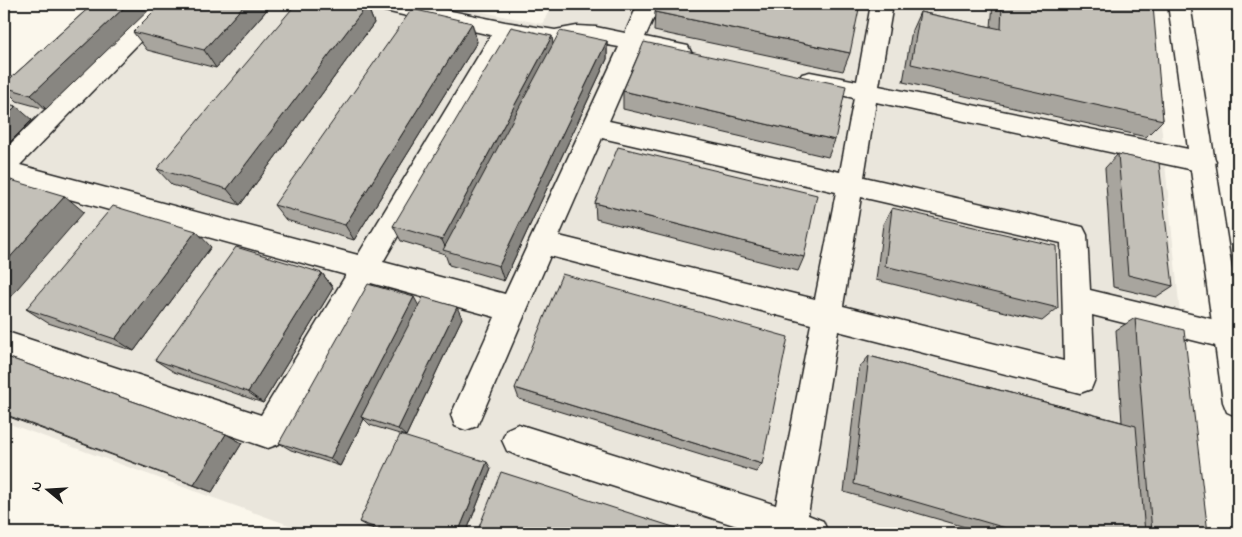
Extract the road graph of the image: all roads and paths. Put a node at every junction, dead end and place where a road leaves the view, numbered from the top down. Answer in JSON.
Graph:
{"nodes":[{"id":1,"x":166,"y":4,"type":"edge"},
{"id":2,"x":384,"y":4,"type":"edge"},
{"id":3,"x":649,"y":4,"type":"edge"},
{"id":4,"x":882,"y":4,"type":"edge"},
{"id":5,"x":1179,"y":4,"type":"edge"},
{"id":6,"x":505,"y":30,"type":"junction"},
{"id":7,"x":632,"y":42,"type":"junction"},
{"id":8,"x":700,"y":56,"type":"edge"},
{"id":9,"x":788,"y":75,"type":"edge"},
{"id":10,"x":866,"y":91,"type":"junction"},
{"id":11,"x":594,"y":127,"type":"junction"},
{"id":12,"x":1203,"y":162,"type":"junction"},
{"id":13,"x":4,"y":165,"type":"edge"},
{"id":14,"x":4,"y":171,"type":"edge"},
{"id":15,"x":850,"y":185,"type":"junction"},
{"id":16,"x":543,"y":243,"type":"junction"},
{"id":17,"x":365,"y":269,"type":"junction"},
{"id":18,"x":1077,"y":300,"type":"junction"},
{"id":19,"x":514,"y":309,"type":"junction"},
{"id":20,"x":827,"y":315,"type":"junction"},
{"id":21,"x":1231,"y":326,"type":"edge"},
{"id":22,"x":4,"y":344,"type":"edge"},
{"id":23,"x":1238,"y":402,"type":"edge"},
{"id":24,"x":466,"y":415,"type":"dead end"},
{"id":25,"x":518,"y":440,"type":"dead end"},
{"id":26,"x":796,"y":531,"type":"edge"}],
"edges":[{"from":1,"to":13,"type":"main road"},
{"from":2,"to":6,"type":"main road"},
{"from":3,"to":7,"type":"main road"},
{"from":4,"to":10,"type":"main road"},
{"from":5,"to":12,"type":"main road"},
{"from":6,"to":7,"type":"main road"},
{"from":6,"to":17,"type":"main road"},
{"from":7,"to":8,"type":"main road"},
{"from":7,"to":11,"type":"main road"},
{"from":9,"to":10,"type":"main road"},
{"from":10,"to":12,"type":"main road"},
{"from":10,"to":15,"type":"main road"},
{"from":11,"to":15,"type":"main road"},
{"from":11,"to":16,"type":"main road"},
{"from":12,"to":21,"type":"main road"},
{"from":14,"to":17,"type":"main road"},
{"from":15,"to":18,"type":"main road"},
{"from":15,"to":20,"type":"main road"},
{"from":16,"to":19,"type":"main road"},
{"from":16,"to":20,"type":"main road"},
{"from":17,"to":19,"type":"main road"},
{"from":17,"to":22,"type":"main road"},
{"from":18,"to":20,"type":"main road"},
{"from":18,"to":21,"type":"main road"},
{"from":19,"to":24,"type":"main road"},
{"from":20,"to":26,"type":"main road"},
{"from":21,"to":23,"type":"main road"},
{"from":25,"to":26,"type":"main road"}]}
